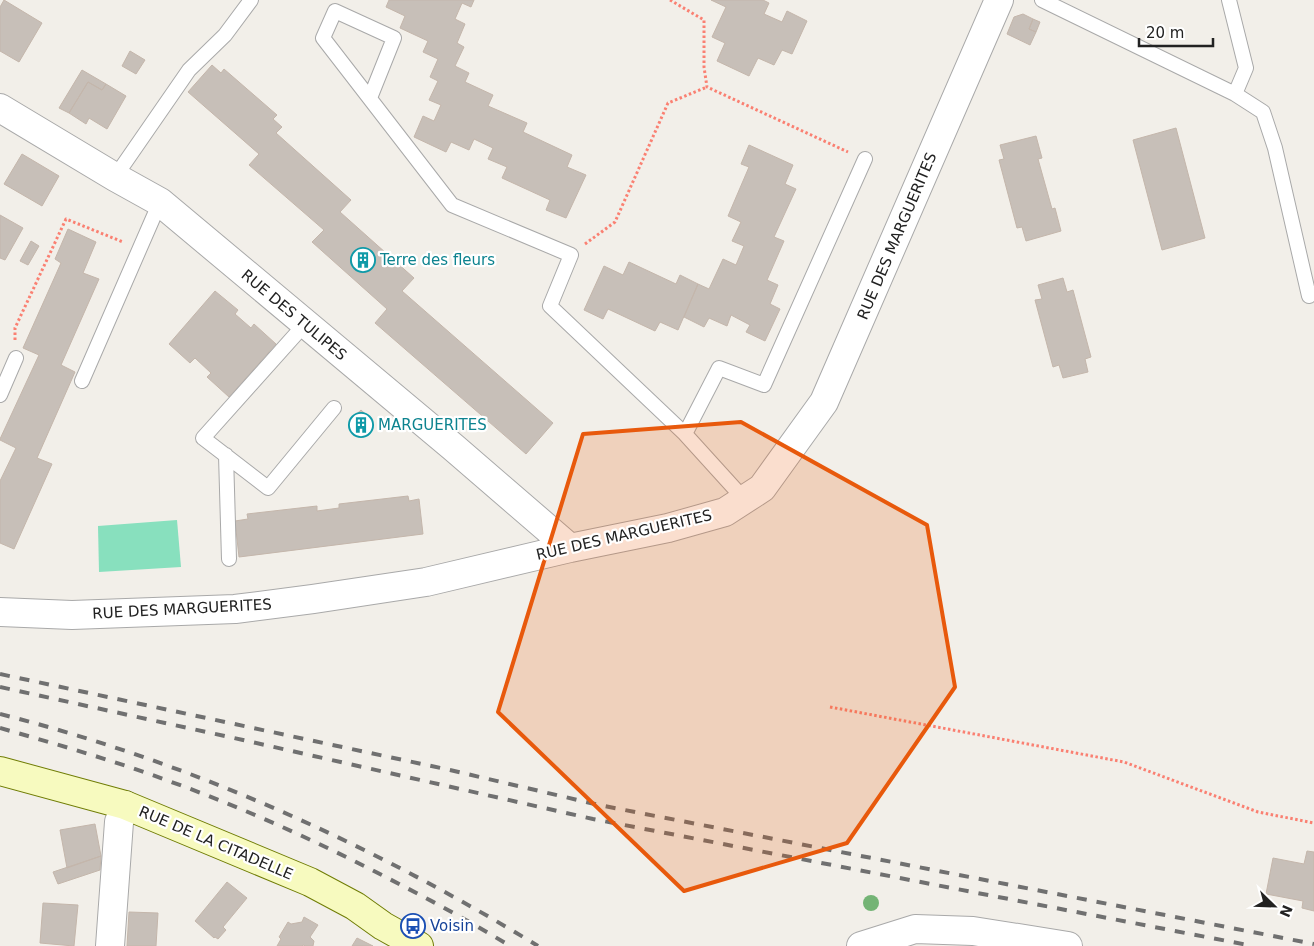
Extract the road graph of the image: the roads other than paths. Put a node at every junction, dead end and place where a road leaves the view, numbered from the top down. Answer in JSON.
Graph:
{"nodes":[{"id":1,"x":251,"y":0,"type":"edge"},
{"id":2,"x":999,"y":0,"type":"edge"},
{"id":3,"x":1042,"y":0,"type":"edge"},
{"id":4,"x":1229,"y":0,"type":"edge"},
{"id":5,"x":1235,"y":94,"type":"junction"},
{"id":6,"x":370,"y":98,"type":"junction"},
{"id":7,"x":0,"y":108,"type":"edge"},
{"id":8,"x":864,"y":159,"type":"road end"},
{"id":9,"x":115,"y":177,"type":"junction"},
{"id":10,"x":160,"y":202,"type":"junction"},
{"id":11,"x":1309,"y":296,"type":"dead end"},
{"id":12,"x":305,"y":324,"type":"junction"},
{"id":13,"x":16,"y":358,"type":"road end"},
{"id":14,"x":82,"y":381,"type":"dead end"},
{"id":15,"x":0,"y":395,"type":"edge"},
{"id":16,"x":334,"y":408,"type":"dead end"},
{"id":17,"x":685,"y":434,"type":"junction"},
{"id":18,"x":226,"y":455,"type":"junction"},
{"id":19,"x":744,"y":499,"type":"junction"},
{"id":20,"x":570,"y":548,"type":"junction"},
{"id":21,"x":229,"y":559,"type":"dead end"},
{"id":22,"x":0,"y":612,"type":"edge"},
{"id":23,"x":0,"y":771,"type":"edge"},
{"id":24,"x":125,"y":805,"type":"junction"},
{"id":25,"x":110,"y":946,"type":"edge"},
{"id":26,"x":419,"y":946,"type":"edge"},
{"id":27,"x":861,"y":946,"type":"edge"},
{"id":28,"x":1068,"y":946,"type":"edge"}],
"edges":[{"from":1,"to":9,"type":"lane"},
{"from":2,"to":19,"type":"street","name":"RUE DES MARGUERITES"},
{"from":3,"to":5,"type":"lane"},
{"from":4,"to":5,"type":"lane"},
{"from":5,"to":11,"type":"lane"},
{"from":6,"to":6,"type":"lane"},
{"from":6,"to":17,"type":"lane"},
{"from":7,"to":9,"type":"street","name":"RUE DES TULIPES"},
{"from":8,"to":17,"type":"lane"},
{"from":9,"to":10,"type":"street","name":"RUE DES TULIPES"},
{"from":10,"to":12,"type":"street","name":"RUE DES TULIPES"},
{"from":10,"to":14,"type":"lane"},
{"from":12,"to":18,"type":"lane"},
{"from":12,"to":20,"type":"street","name":"RUE DES TULIPES"},
{"from":13,"to":15,"type":"lane"},
{"from":16,"to":18,"type":"lane"},
{"from":17,"to":19,"type":"lane"},
{"from":18,"to":21,"type":"lane"},
{"from":19,"to":20,"type":"street","name":"RUE DES MARGUERITES"},
{"from":20,"to":22,"type":"street","name":"RUE DES MARGUERITES"},
{"from":23,"to":24,"type":"street","name":"RUE DE LA CITADELLE"},
{"from":24,"to":25,"type":"street"},
{"from":24,"to":26,"type":"street","name":"RUE DE LA CITADELLE"},
{"from":27,"to":28,"type":"street"}]}
